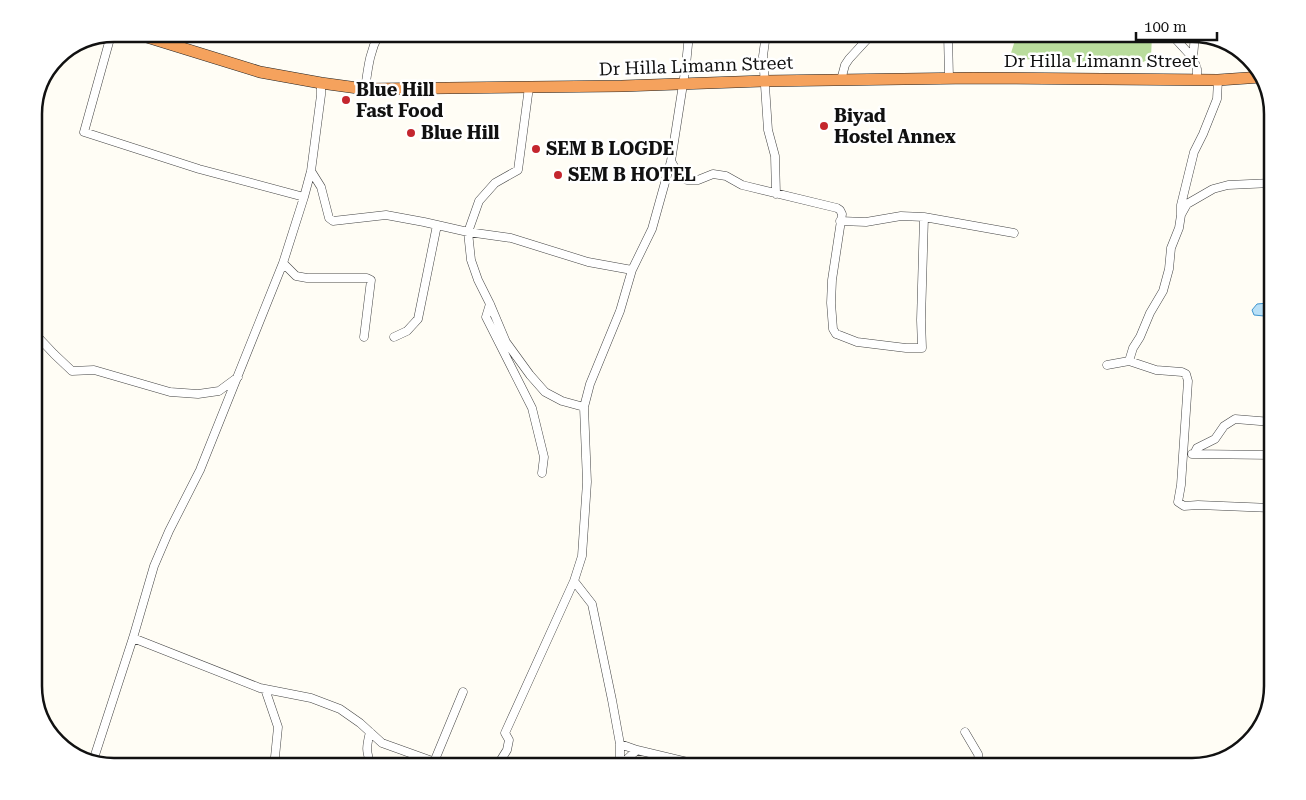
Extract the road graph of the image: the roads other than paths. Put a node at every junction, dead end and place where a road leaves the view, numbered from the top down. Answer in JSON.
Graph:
{"nodes":[{"id":1,"x":109,"y":43,"type":"edge"},
{"id":2,"x":166,"y":43,"type":"edge"},
{"id":3,"x":374,"y":43,"type":"edge"},
{"id":4,"x":688,"y":43,"type":"edge"},
{"id":5,"x":765,"y":43,"type":"edge"},
{"id":6,"x":863,"y":43,"type":"edge"},
{"id":7,"x":948,"y":43,"type":"edge"},
{"id":8,"x":1179,"y":43,"type":"edge"},
{"id":9,"x":1194,"y":43,"type":"edge"},
{"id":10,"x":1193,"y":58,"type":"junction"},
{"id":11,"x":949,"y":78,"type":"junction"},
{"id":12,"x":1253,"y":78,"type":"edge"},
{"id":13,"x":841,"y":80,"type":"junction"},
{"id":14,"x":1197,"y":80,"type":"junction"},
{"id":15,"x":1218,"y":80,"type":"junction"},
{"id":16,"x":764,"y":81,"type":"junction"},
{"id":17,"x":321,"y":84,"type":"junction"},
{"id":18,"x":682,"y":84,"type":"junction"},
{"id":19,"x":529,"y":87,"type":"junction"},
{"id":20,"x":365,"y":89,"type":"junction"},
{"id":21,"x":671,"y":161,"type":"junction"},
{"id":22,"x":311,"y":171,"type":"junction"},
{"id":23,"x":1263,"y":184,"type":"edge"},
{"id":24,"x":776,"y":194,"type":"junction"},
{"id":25,"x":304,"y":197,"type":"junction"},
{"id":26,"x":1181,"y":215,"type":"junction"},
{"id":27,"x":924,"y":217,"type":"junction"},
{"id":28,"x":840,"y":221,"type":"junction"},
{"id":29,"x":437,"y":224,"type":"junction"},
{"id":30,"x":468,"y":232,"type":"junction"},
{"id":31,"x":1014,"y":233,"type":"dead end"},
{"id":32,"x":282,"y":263,"type":"junction"},
{"id":33,"x":632,"y":270,"type":"junction"},
{"id":34,"x":490,"y":304,"type":"junction"},
{"id":35,"x":364,"y":337,"type":"dead end"},
{"id":36,"x":394,"y":337,"type":"dead end"},
{"id":37,"x":43,"y":342,"type":"edge"},
{"id":38,"x":1129,"y":361,"type":"junction"},
{"id":39,"x":1107,"y":365,"type":"dead end"},
{"id":40,"x":238,"y":377,"type":"junction"},
{"id":41,"x":584,"y":407,"type":"junction"},
{"id":42,"x":1264,"y":421,"type":"edge"},
{"id":43,"x":1194,"y":454,"type":"junction"},
{"id":44,"x":1182,"y":455,"type":"junction"},
{"id":45,"x":1264,"y":455,"type":"edge"},
{"id":46,"x":542,"y":473,"type":"dead end"},
{"id":47,"x":1264,"y":508,"type":"edge"},
{"id":48,"x":574,"y":581,"type":"junction"},
{"id":49,"x":133,"y":638,"type":"junction"},
{"id":50,"x":265,"y":689,"type":"junction"},
{"id":51,"x":463,"y":692,"type":"dead end"},
{"id":52,"x":370,"y":732,"type":"junction"},
{"id":53,"x":965,"y":732,"type":"dead end"},
{"id":54,"x":620,"y":744,"type":"junction"},
{"id":55,"x":637,"y":750,"type":"junction"},
{"id":56,"x":95,"y":755,"type":"edge"},
{"id":57,"x":275,"y":758,"type":"edge"},
{"id":58,"x":368,"y":758,"type":"edge"},
{"id":59,"x":423,"y":758,"type":"edge"},
{"id":60,"x":436,"y":758,"type":"edge"},
{"id":61,"x":502,"y":758,"type":"edge"},
{"id":62,"x":621,"y":758,"type":"edge"},
{"id":63,"x":628,"y":758,"type":"edge"},
{"id":64,"x":670,"y":758,"type":"edge"},
{"id":65,"x":979,"y":758,"type":"edge"}],
"edges":[{"from":1,"to":25,"type":"street"},
{"from":2,"to":17,"type":"highway","name":"Dr Hilla Limann Street"},
{"from":3,"to":20,"type":"street"},
{"from":4,"to":18,"type":"street"},
{"from":5,"to":16,"type":"street"},
{"from":6,"to":13,"type":"street"},
{"from":7,"to":11,"type":"street"},
{"from":8,"to":10,"type":"street"},
{"from":9,"to":10,"type":"street"},
{"from":10,"to":14,"type":"street"},
{"from":11,"to":13,"type":"highway","name":"Dr Hilla Limann Street"},
{"from":11,"to":14,"type":"highway","name":"Dr Hilla Limann Street"},
{"from":12,"to":15,"type":"highway","name":"Dr Hilla Limann Street"},
{"from":13,"to":16,"type":"highway","name":"Dr Hilla Limann Street"},
{"from":14,"to":15,"type":"highway","name":"Dr Hilla Limann Street"},
{"from":15,"to":26,"type":"street"},
{"from":16,"to":18,"type":"highway","name":"Dr Hilla Limann Street"},
{"from":16,"to":24,"type":"street"},
{"from":17,"to":20,"type":"highway","name":"Dr Hilla Limann Street"},
{"from":17,"to":22,"type":"street"},
{"from":18,"to":19,"type":"highway","name":"Dr Hilla Limann Street"},
{"from":18,"to":21,"type":"street"},
{"from":19,"to":20,"type":"highway","name":"Dr Hilla Limann Street"},
{"from":19,"to":30,"type":"street"},
{"from":21,"to":24,"type":"street"},
{"from":21,"to":33,"type":"street"},
{"from":22,"to":25,"type":"street"},
{"from":22,"to":29,"type":"street"},
{"from":23,"to":26,"type":"street"},
{"from":24,"to":28,"type":"street"},
{"from":25,"to":32,"type":"street"},
{"from":26,"to":38,"type":"street"},
{"from":27,"to":28,"type":"street"},
{"from":27,"to":28,"type":"street"},
{"from":27,"to":31,"type":"street"},
{"from":29,"to":30,"type":"street"},
{"from":29,"to":36,"type":"street"},
{"from":30,"to":33,"type":"street"},
{"from":30,"to":34,"type":"street"},
{"from":32,"to":35,"type":"street"},
{"from":32,"to":40,"type":"street"},
{"from":33,"to":41,"type":"street"},
{"from":34,"to":41,"type":"street"},
{"from":34,"to":46,"type":"street"},
{"from":37,"to":40,"type":"street"},
{"from":38,"to":39,"type":"street"},
{"from":38,"to":44,"type":"street"},
{"from":40,"to":49,"type":"street"},
{"from":41,"to":48,"type":"street"},
{"from":42,"to":43,"type":"street"},
{"from":43,"to":44,"type":"street"},
{"from":43,"to":45,"type":"street"},
{"from":44,"to":47,"type":"street"},
{"from":48,"to":54,"type":"street"},
{"from":48,"to":61,"type":"street"},
{"from":49,"to":50,"type":"street"},
{"from":49,"to":56,"type":"street"},
{"from":50,"to":52,"type":"street"},
{"from":50,"to":57,"type":"street"},
{"from":51,"to":60,"type":"street"},
{"from":52,"to":58,"type":"street"},
{"from":52,"to":59,"type":"street"},
{"from":53,"to":65,"type":"street"},
{"from":54,"to":55,"type":"street"},
{"from":54,"to":62,"type":"street"},
{"from":55,"to":63,"type":"street"},
{"from":55,"to":64,"type":"street"}]}
